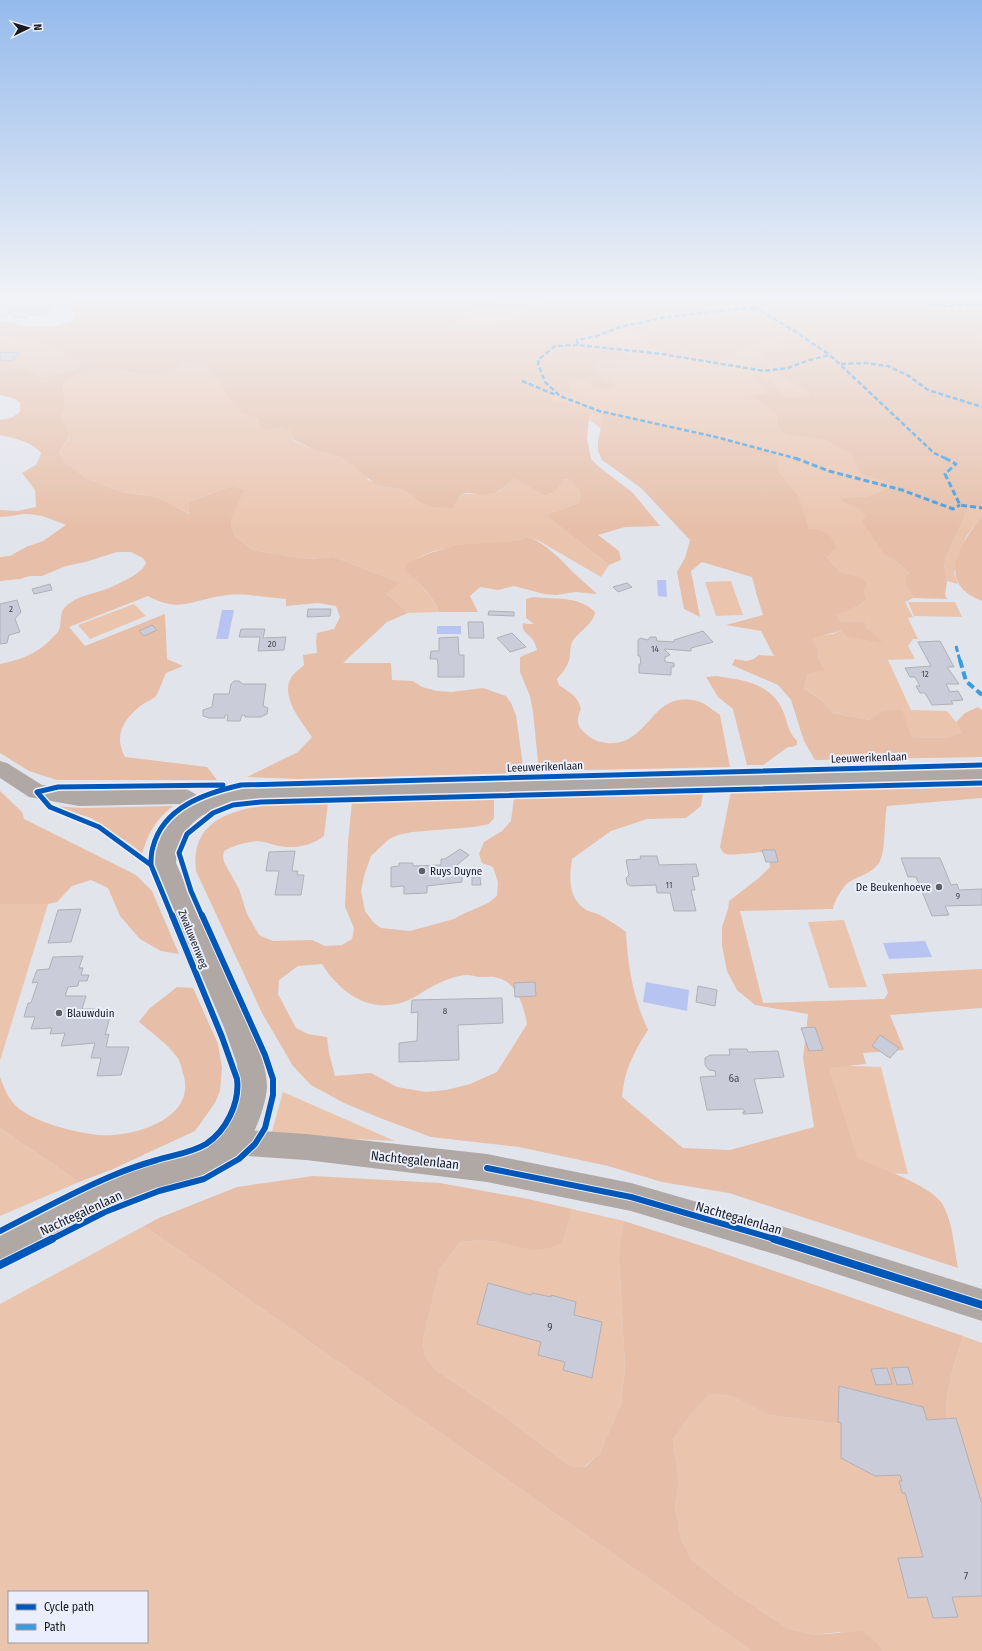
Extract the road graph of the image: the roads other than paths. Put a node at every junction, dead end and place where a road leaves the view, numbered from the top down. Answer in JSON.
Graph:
{"nodes":[{"id":1,"x":0,"y":768,"type":"edge"},
{"id":2,"x":982,"y":774,"type":"edge"},
{"id":3,"x":198,"y":808,"type":"junction"},
{"id":4,"x":180,"y":894,"type":"joint"},
{"id":5,"x":232,"y":1142,"type":"junction"},
{"id":6,"x":0,"y":1252,"type":"edge"},
{"id":7,"x":982,"y":1305,"type":"edge"}],
"edges":[{"from":1,"to":3,"type":"street"},
{"from":2,"to":3,"type":"street","name":"Leeuwerikenlaan"},
{"from":3,"to":4,"type":"street","name":"Leeuwerikenlaan"},
{"from":4,"to":5,"type":"street","name":"Zwaluwenweg"},
{"from":5,"to":6,"type":"street","name":"Nachtegalenlaan"},
{"from":5,"to":7,"type":"street","name":"Nachtegalenlaan"}]}
